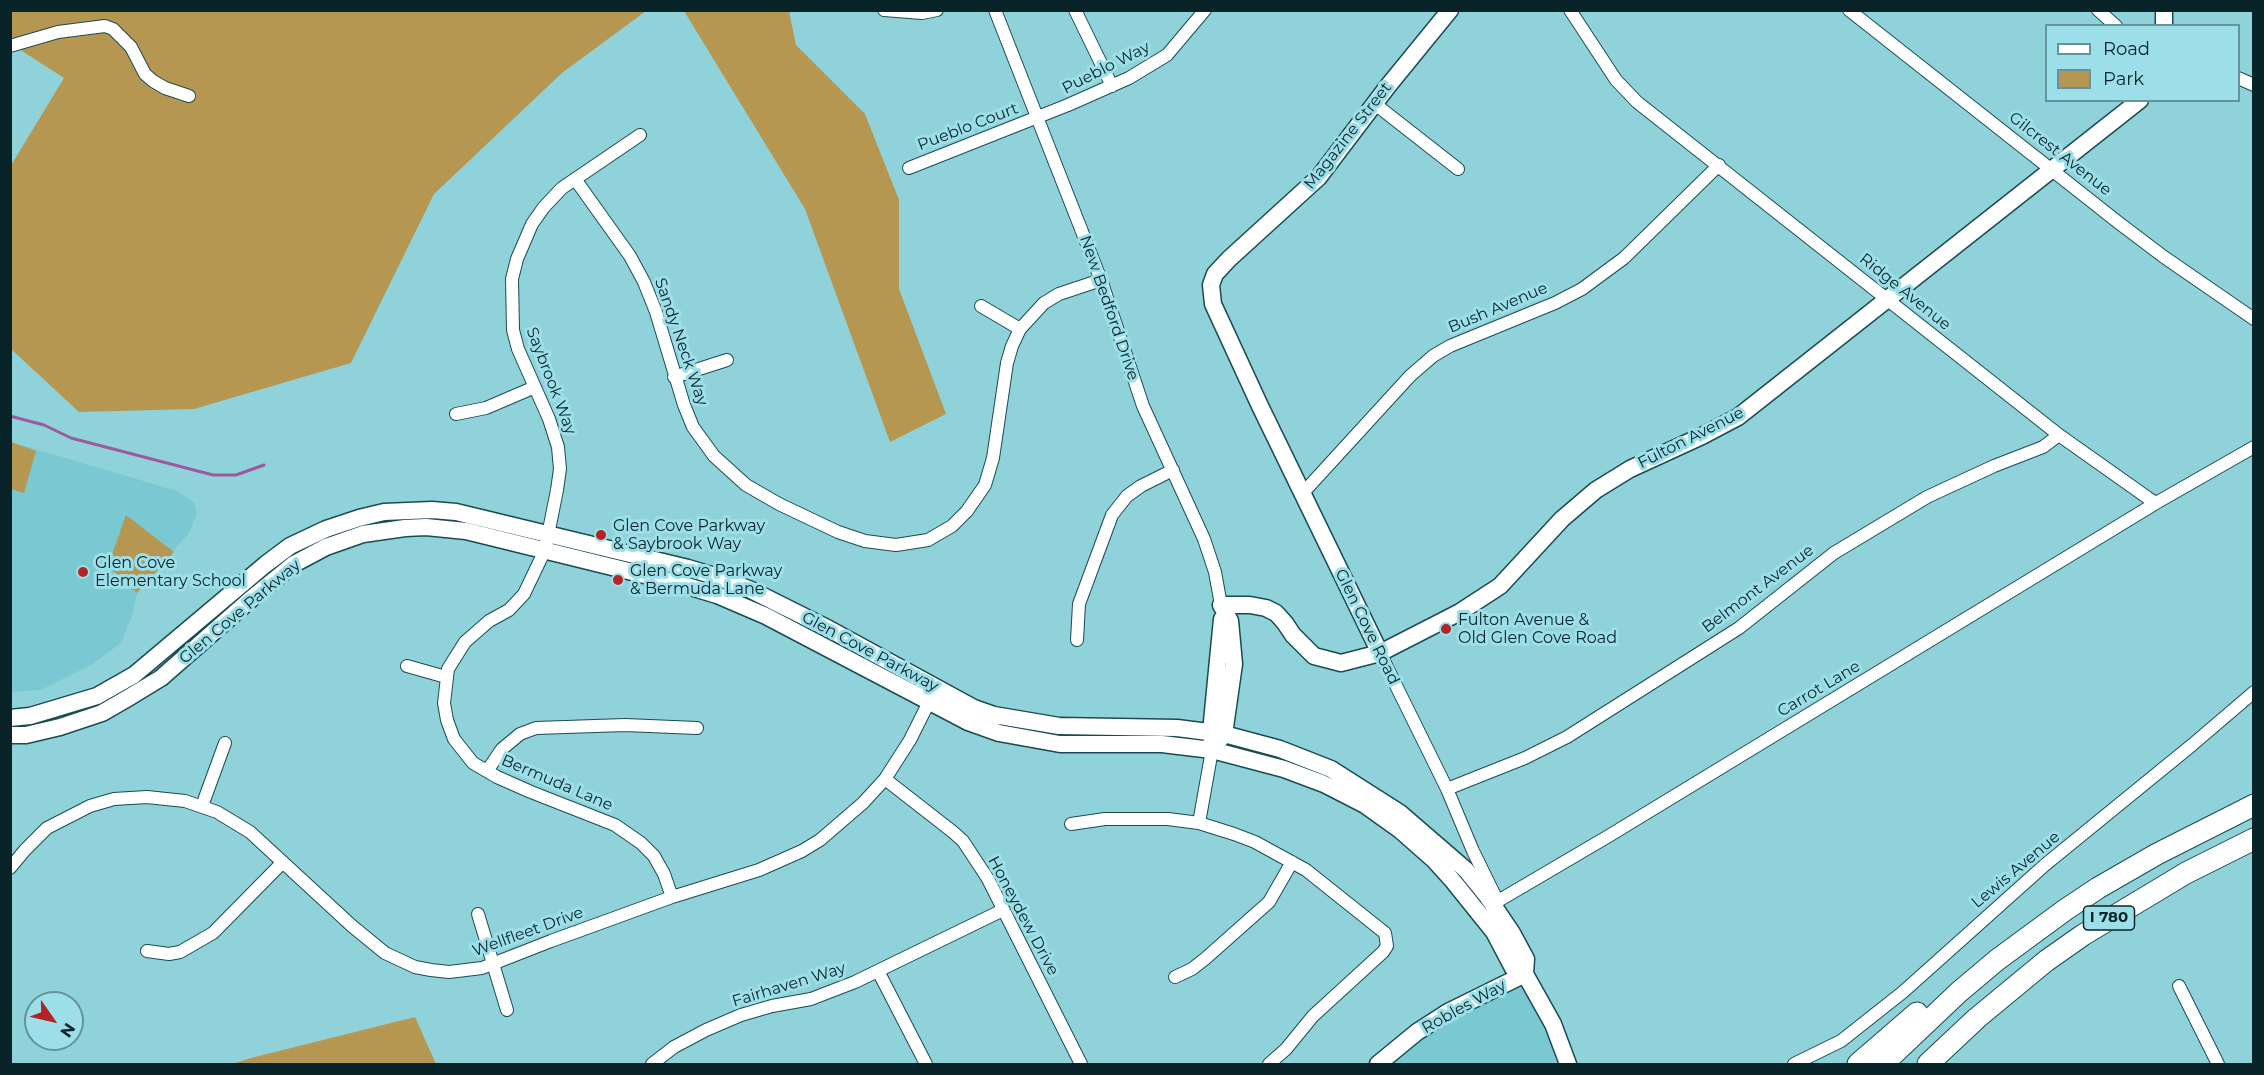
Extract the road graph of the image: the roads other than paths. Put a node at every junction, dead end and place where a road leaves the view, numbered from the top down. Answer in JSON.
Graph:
{"nodes":[{"id":1,"x":884,"y":10,"type":"edge"},
{"id":2,"x":937,"y":10,"type":"edge"},
{"id":3,"x":995,"y":10,"type":"edge"},
{"id":4,"x":1076,"y":10,"type":"edge"},
{"id":5,"x":1450,"y":10,"type":"edge"},
{"id":6,"x":1570,"y":10,"type":"edge"},
{"id":7,"x":1849,"y":10,"type":"edge"},
{"id":8,"x":2098,"y":10,"type":"edge"},
{"id":9,"x":1205,"y":11,"type":"edge"},
{"id":10,"x":2114,"y":24,"type":"edge"},
{"id":11,"x":10,"y":46,"type":"edge"},
{"id":12,"x":1112,"y":86,"type":"junction"},
{"id":13,"x":189,"y":96,"type":"dead end"},
{"id":14,"x":2138,"y":102,"type":"edge"},
{"id":15,"x":1375,"y":104,"type":"junction"},
{"id":16,"x":1038,"y":117,"type":"junction"},
{"id":17,"x":640,"y":135,"type":"dead end"},
{"id":18,"x":1719,"y":165,"type":"junction"},
{"id":19,"x":909,"y":168,"type":"dead end"},
{"id":20,"x":1458,"y":169,"type":"dead end"},
{"id":21,"x":2053,"y":170,"type":"junction"},
{"id":22,"x":575,"y":179,"type":"junction"},
{"id":23,"x":1101,"y":279,"type":"junction"},
{"id":24,"x":1212,"y":279,"type":"joint"},
{"id":25,"x":1887,"y":298,"type":"junction"},
{"id":26,"x":981,"y":306,"type":"dead end"},
{"id":27,"x":2253,"y":319,"type":"edge"},
{"id":28,"x":1020,"y":329,"type":"junction"},
{"id":29,"x":727,"y":360,"type":"dead end"},
{"id":30,"x":674,"y":377,"type":"junction"},
{"id":31,"x":535,"y":387,"type":"junction"},
{"id":32,"x":456,"y":414,"type":"dead end"},
{"id":33,"x":2059,"y":435,"type":"junction"},
{"id":34,"x":2253,"y":447,"type":"edge"},
{"id":35,"x":1173,"y":470,"type":"junction"},
{"id":36,"x":1302,"y":494,"type":"junction"},
{"id":37,"x":2156,"y":503,"type":"junction"},
{"id":38,"x":547,"y":542,"type":"junction"},
{"id":39,"x":1221,"y":605,"type":"junction"},
{"id":40,"x":1077,"y":640,"type":"dead end"},
{"id":41,"x":1380,"y":653,"type":"junction"},
{"id":42,"x":407,"y":666,"type":"dead end"},
{"id":43,"x":446,"y":677,"type":"junction"},
{"id":44,"x":2253,"y":692,"type":"edge"},
{"id":45,"x":933,"y":695,"type":"junction"},
{"id":46,"x":10,"y":718,"type":"edge"},
{"id":47,"x":697,"y":728,"type":"dead end"},
{"id":48,"x":1217,"y":733,"type":"junction"},
{"id":49,"x":10,"y":735,"type":"edge"},
{"id":50,"x":225,"y":743,"type":"dead end"},
{"id":51,"x":1212,"y":750,"type":"junction"},
{"id":52,"x":487,"y":771,"type":"junction"},
{"id":53,"x":885,"y":779,"type":"junction"},
{"id":54,"x":1447,"y":789,"type":"junction"},
{"id":55,"x":2253,"y":805,"type":"edge"},
{"id":56,"x":202,"y":806,"type":"junction"},
{"id":57,"x":1199,"y":823,"type":"junction"},
{"id":58,"x":1071,"y":824,"type":"dead end"},
{"id":59,"x":2253,"y":839,"type":"edge"},
{"id":60,"x":282,"y":862,"type":"junction"},
{"id":61,"x":1292,"y":862,"type":"junction"},
{"id":62,"x":10,"y":868,"type":"edge"},
{"id":63,"x":672,"y":897,"type":"junction"},
{"id":64,"x":1498,"y":901,"type":"junction"},
{"id":65,"x":1003,"y":910,"type":"junction"},
{"id":66,"x":478,"y":914,"type":"dead end"},
{"id":67,"x":1494,"y":932,"type":"joint"},
{"id":68,"x":1512,"y":933,"type":"junction"},
{"id":69,"x":147,"y":951,"type":"dead end"},
{"id":70,"x":1997,"y":960,"type":"junction"},
{"id":71,"x":494,"y":963,"type":"junction"},
{"id":72,"x":878,"y":971,"type":"junction"},
{"id":73,"x":1525,"y":974,"type":"junction"},
{"id":74,"x":1175,"y":977,"type":"dead end"},
{"id":75,"x":2179,"y":986,"type":"dead end"},
{"id":76,"x":507,"y":1010,"type":"dead end"},
{"id":77,"x":1977,"y":1018,"type":"junction"},
{"id":78,"x":652,"y":1065,"type":"edge"},
{"id":79,"x":926,"y":1065,"type":"edge"},
{"id":80,"x":1081,"y":1065,"type":"edge"},
{"id":81,"x":1269,"y":1065,"type":"edge"},
{"id":82,"x":1378,"y":1065,"type":"edge"},
{"id":83,"x":1568,"y":1065,"type":"edge"},
{"id":84,"x":1794,"y":1065,"type":"edge"},
{"id":85,"x":1858,"y":1065,"type":"edge"},
{"id":86,"x":1883,"y":1065,"type":"edge"},
{"id":87,"x":1928,"y":1065,"type":"edge"},
{"id":88,"x":1938,"y":1065,"type":"edge"},
{"id":89,"x":2218,"y":1065,"type":"edge"}],
"edges":[{"from":1,"to":2,"type":"street"},
{"from":3,"to":16,"type":"street","name":"New Bedford Drive"},
{"from":4,"to":12,"type":"street"},
{"from":5,"to":15,"type":"main road","name":"Magazine Street"},
{"from":6,"to":18,"type":"street","name":"Ridge Avenue"},
{"from":7,"to":21,"type":"street","name":"Gilcrest Avenue"},
{"from":8,"to":10,"type":"street"},
{"from":9,"to":12,"type":"street","name":"Pueblo Way"},
{"from":11,"to":13,"type":"street"},
{"from":12,"to":16,"type":"street","name":"Pueblo Way"},
{"from":14,"to":21,"type":"main road","name":"Fulton Avenue"},
{"from":15,"to":20,"type":"street"},
{"from":15,"to":24,"type":"main road","name":"Magazine Street"},
{"from":16,"to":19,"type":"street","name":"Pueblo Court"},
{"from":16,"to":23,"type":"street","name":"New Bedford Drive"},
{"from":17,"to":22,"type":"street","name":"Saybrook Way"},
{"from":18,"to":25,"type":"street","name":"Ridge Avenue"},
{"from":18,"to":36,"type":"street","name":"Bush Avenue"},
{"from":21,"to":25,"type":"main road","name":"Fulton Avenue"},
{"from":21,"to":27,"type":"street","name":"Gilcrest Avenue"},
{"from":22,"to":30,"type":"street","name":"Sandy Neck Way"},
{"from":22,"to":31,"type":"street","name":"Saybrook Way"},
{"from":23,"to":28,"type":"street","name":"Sandy Neck Way"},
{"from":23,"to":35,"type":"street","name":"New Bedford Drive"},
{"from":24,"to":36,"type":"main road","name":"Glen Cove Road"},
{"from":25,"to":33,"type":"street","name":"Ridge Avenue"},
{"from":25,"to":41,"type":"main road","name":"Fulton Avenue"},
{"from":26,"to":28,"type":"street"},
{"from":28,"to":30,"type":"street","name":"Sandy Neck Way"},
{"from":29,"to":30,"type":"street"},
{"from":31,"to":32,"type":"street"},
{"from":31,"to":38,"type":"street","name":"Saybrook Way"},
{"from":33,"to":37,"type":"street","name":"Ridge Avenue"},
{"from":33,"to":54,"type":"street","name":"Belmont Avenue"},
{"from":34,"to":37,"type":"street"},
{"from":35,"to":39,"type":"street","name":"New Bedford Drive"},
{"from":35,"to":40,"type":"street"},
{"from":36,"to":41,"type":"main road","name":"Glen Cove Road"},
{"from":37,"to":64,"type":"street","name":"Carrot Lane"},
{"from":38,"to":43,"type":"street","name":"Bermuda Lane"},
{"from":38,"to":45,"type":"main road","name":"Glen Cove Parkway"},
{"from":38,"to":46,"type":"main road","name":"Glen Cove Parkway"},
{"from":38,"to":49,"type":"main road","name":"Glen Cove Parkway"},
{"from":39,"to":41,"type":"main road","name":"Fulton Avenue"},
{"from":39,"to":48,"type":"main road","name":"New Bedford Drive"},
{"from":41,"to":54,"type":"street","name":"Glen Cove Road"},
{"from":42,"to":43,"type":"street"},
{"from":43,"to":52,"type":"street","name":"Bermuda Lane"},
{"from":44,"to":84,"type":"street","name":"Lewis Avenue"},
{"from":45,"to":48,"type":"main road","name":"Glen Cove Parkway"},
{"from":45,"to":51,"type":"main road","name":"Glen Cove Parkway"},
{"from":45,"to":53,"type":"street","name":"Wellfleet Drive"},
{"from":47,"to":52,"type":"street"},
{"from":48,"to":51,"type":"main road","name":"New Bedford Drive"},
{"from":48,"to":68,"type":"main road","name":"Glen Cove Parkway"},
{"from":50,"to":56,"type":"street"},
{"from":51,"to":57,"type":"street","name":"New Bedford Drive"},
{"from":51,"to":67,"type":"main road","name":"Glen Cove Parkway"},
{"from":52,"to":63,"type":"street","name":"Bermuda Lane"},
{"from":53,"to":63,"type":"street","name":"Wellfleet Drive"},
{"from":53,"to":65,"type":"street","name":"Honeydew Drive"},
{"from":54,"to":64,"type":"street","name":"Glen Cove Road"},
{"from":55,"to":70,"type":"highway","number":"I 780"},
{"from":56,"to":60,"type":"street","name":"Wellfleet Drive"},
{"from":56,"to":62,"type":"street","name":"Wellfleet Drive"},
{"from":57,"to":58,"type":"street"},
{"from":57,"to":61,"type":"street"},
{"from":59,"to":77,"type":"highway","number":"I 780"},
{"from":60,"to":69,"type":"street"},
{"from":60,"to":71,"type":"street","name":"Wellfleet Drive"},
{"from":61,"to":74,"type":"street"},
{"from":61,"to":81,"type":"street"},
{"from":63,"to":71,"type":"street","name":"Wellfleet Drive"},
{"from":64,"to":68,"type":"street","name":"Glen Cove Road"},
{"from":65,"to":72,"type":"street","name":"Fairhaven Way"},
{"from":65,"to":80,"type":"street","name":"Honeydew Drive"},
{"from":66,"to":71,"type":"street"},
{"from":67,"to":73,"type":"main road","name":"Glen Cove Road"},
{"from":68,"to":73,"type":"main road","name":"Glen Cove Road"},
{"from":70,"to":85,"type":"highway"},
{"from":70,"to":86,"type":"highway","number":"I 780"},
{"from":71,"to":76,"type":"street"},
{"from":72,"to":78,"type":"street","name":"Fairhaven Way"},
{"from":72,"to":79,"type":"street"},
{"from":73,"to":82,"type":"main road","name":"Robles Way"},
{"from":73,"to":83,"type":"main road","name":"Glen Cove Road"},
{"from":75,"to":89,"type":"street"},
{"from":77,"to":87,"type":"highway","number":"I 780"},
{"from":77,"to":88,"type":"highway"}]}
